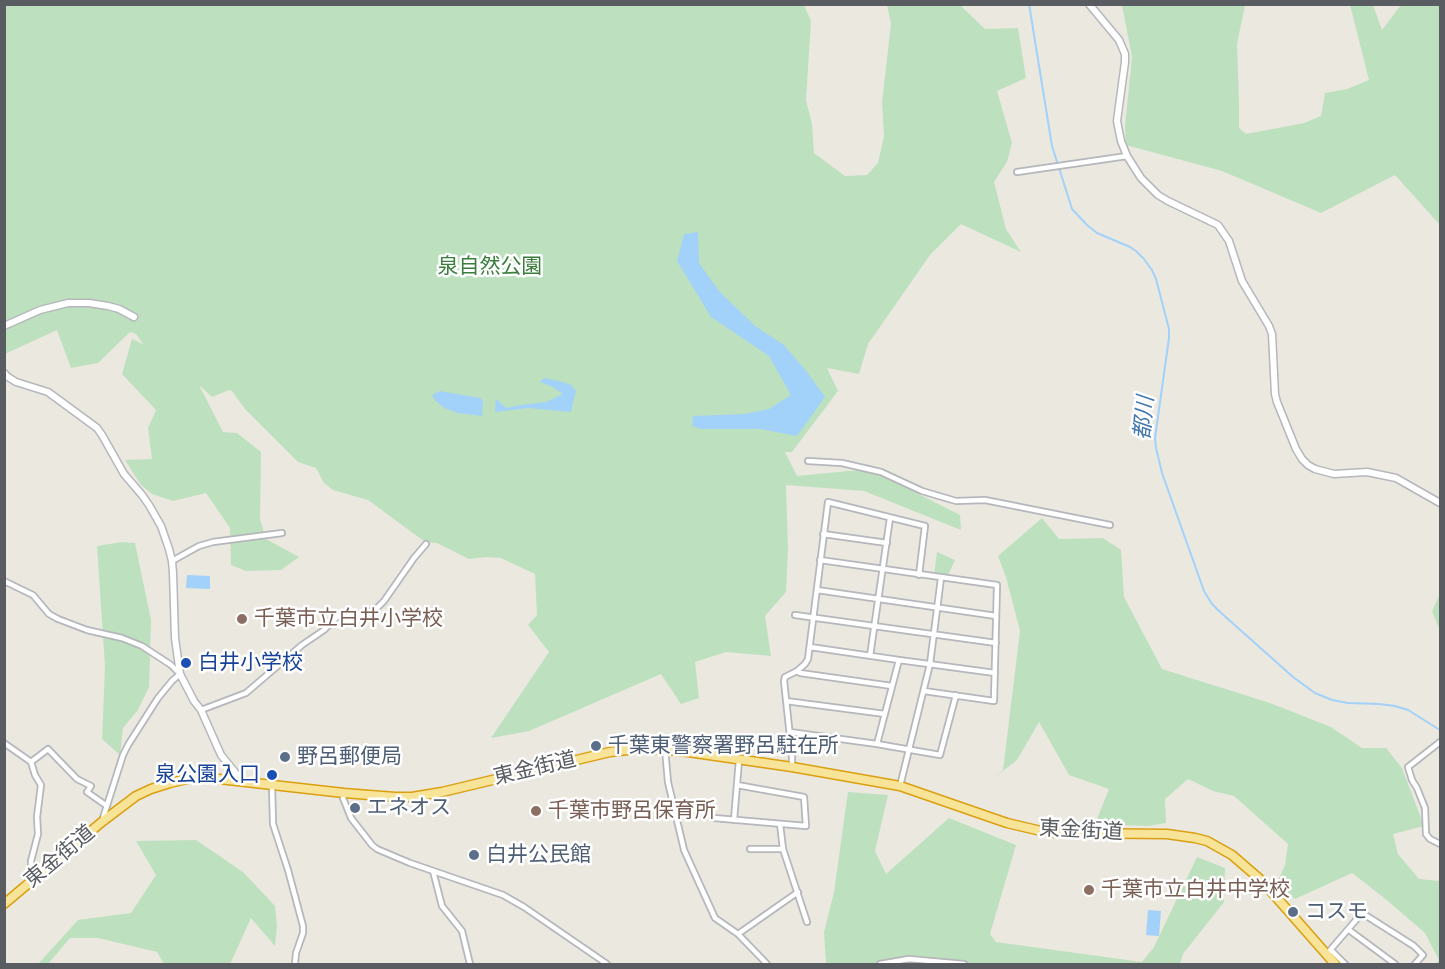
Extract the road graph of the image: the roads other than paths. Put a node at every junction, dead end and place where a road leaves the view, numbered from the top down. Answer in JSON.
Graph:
{"nodes":[{"id":1,"x":1089,"y":4,"type":"edge"},
{"id":2,"x":1127,"y":156,"type":"junction"},
{"id":3,"x":1017,"y":172,"type":"dead end"},
{"id":4,"x":134,"y":317,"type":"dead end"},
{"id":5,"x":4,"y":326,"type":"edge"},
{"id":6,"x":4,"y":373,"type":"edge"},
{"id":7,"x":808,"y":461,"type":"dead end"},
{"id":8,"x":1440,"y":503,"type":"edge"},
{"id":9,"x":890,"y":518,"type":"junction"},
{"id":10,"x":1110,"y":525,"type":"dead end"},
{"id":11,"x":282,"y":533,"type":"dead end"},
{"id":12,"x":823,"y":534,"type":"junction"},
{"id":13,"x":886,"y":543,"type":"junction"},
{"id":14,"x":426,"y":544,"type":"dead end"},
{"id":15,"x":820,"y":560,"type":"junction"},
{"id":16,"x":172,"y":561,"type":"junction"},
{"id":17,"x":882,"y":570,"type":"junction"},
{"id":18,"x":919,"y":575,"type":"junction"},
{"id":19,"x":941,"y":578,"type":"junction"},
{"id":20,"x":4,"y":581,"type":"edge"},
{"id":21,"x":817,"y":590,"type":"junction"},
{"id":22,"x":878,"y":599,"type":"junction"},
{"id":23,"x":937,"y":608,"type":"junction"},
{"id":24,"x":795,"y":615,"type":"dead end"},
{"id":25,"x":996,"y":616,"type":"junction"},
{"id":26,"x":814,"y":618,"type":"junction"},
{"id":27,"x":874,"y":627,"type":"junction"},
{"id":28,"x":934,"y":635,"type":"junction"},
{"id":29,"x":996,"y":643,"type":"junction"},
{"id":30,"x":810,"y":647,"type":"junction"},
{"id":31,"x":870,"y":656,"type":"junction"},
{"id":32,"x":899,"y":660,"type":"junction"},
{"id":33,"x":930,"y":664,"type":"junction"},
{"id":34,"x":797,"y":671,"type":"junction"},
{"id":35,"x":995,"y":672,"type":"junction"},
{"id":36,"x":180,"y":674,"type":"junction"},
{"id":37,"x":892,"y":686,"type":"junction"},
{"id":38,"x":924,"y":691,"type":"junction"},
{"id":39,"x":956,"y":695,"type":"junction"},
{"id":40,"x":786,"y":701,"type":"junction"},
{"id":41,"x":201,"y":710,"type":"junction"},
{"id":42,"x":885,"y":714,"type":"junction"},
{"id":43,"x":790,"y":732,"type":"junction"},
{"id":44,"x":1440,"y":742,"type":"edge"},
{"id":45,"x":4,"y":743,"type":"edge"},
{"id":46,"x":877,"y":744,"type":"junction"},
{"id":47,"x":665,"y":749,"type":"junction"},
{"id":48,"x":909,"y":749,"type":"junction"},
{"id":49,"x":739,"y":760,"type":"junction"},
{"id":50,"x":31,"y":762,"type":"junction"},
{"id":51,"x":792,"y":767,"type":"junction"},
{"id":52,"x":242,"y":781,"type":"junction"},
{"id":53,"x":272,"y":785,"type":"junction"},
{"id":54,"x":737,"y":785,"type":"junction"},
{"id":55,"x":900,"y":786,"type":"junction"},
{"id":56,"x":344,"y":793,"type":"junction"},
{"id":57,"x":107,"y":806,"type":"junction"},
{"id":58,"x":714,"y":818,"type":"dead end"},
{"id":59,"x":734,"y":820,"type":"junction"},
{"id":60,"x":103,"y":821,"type":"junction"},
{"id":61,"x":780,"y":824,"type":"junction"},
{"id":62,"x":1440,"y":844,"type":"edge"},
{"id":63,"x":750,"y":849,"type":"dead end"},
{"id":64,"x":783,"y":849,"type":"junction"},
{"id":65,"x":433,"y":871,"type":"junction"},
{"id":66,"x":36,"y":878,"type":"junction"},
{"id":67,"x":798,"y":892,"type":"junction"},
{"id":68,"x":4,"y":904,"type":"edge"},
{"id":69,"x":807,"y":922,"type":"dead end"},
{"id":70,"x":1349,"y":930,"type":"junction"},
{"id":71,"x":738,"y":934,"type":"junction"},
{"id":72,"x":1329,"y":952,"type":"junction"},
{"id":73,"x":295,"y":964,"type":"edge"},
{"id":74,"x":470,"y":964,"type":"edge"},
{"id":75,"x":607,"y":964,"type":"edge"},
{"id":76,"x":767,"y":964,"type":"edge"},
{"id":77,"x":880,"y":964,"type":"edge"},
{"id":78,"x":964,"y":964,"type":"edge"},
{"id":79,"x":1335,"y":964,"type":"edge"},
{"id":80,"x":1345,"y":964,"type":"edge"},
{"id":81,"x":1395,"y":964,"type":"edge"},
{"id":82,"x":1414,"y":964,"type":"edge"}],
"edges":[{"from":1,"to":2,"type":"street"},
{"from":2,"to":3,"type":"street"},
{"from":2,"to":8,"type":"street"},
{"from":4,"to":5,"type":"street"},
{"from":6,"to":16,"type":"street"},
{"from":7,"to":10,"type":"street"},
{"from":9,"to":12,"type":"street"},
{"from":9,"to":13,"type":"street"},
{"from":9,"to":18,"type":"street"},
{"from":11,"to":16,"type":"street"},
{"from":12,"to":13,"type":"street"},
{"from":12,"to":15,"type":"street"},
{"from":13,"to":17,"type":"street"},
{"from":14,"to":41,"type":"street"},
{"from":15,"to":17,"type":"street"},
{"from":15,"to":21,"type":"street"},
{"from":16,"to":36,"type":"street"},
{"from":17,"to":18,"type":"street"},
{"from":17,"to":22,"type":"street"},
{"from":18,"to":19,"type":"street"},
{"from":19,"to":23,"type":"street"},
{"from":19,"to":25,"type":"street"},
{"from":20,"to":36,"type":"street"},
{"from":21,"to":22,"type":"street"},
{"from":21,"to":26,"type":"street"},
{"from":22,"to":23,"type":"street"},
{"from":22,"to":27,"type":"street"},
{"from":23,"to":25,"type":"street"},
{"from":23,"to":28,"type":"street"},
{"from":24,"to":26,"type":"street"},
{"from":25,"to":29,"type":"street"},
{"from":26,"to":27,"type":"street"},
{"from":26,"to":30,"type":"street"},
{"from":27,"to":28,"type":"street"},
{"from":27,"to":31,"type":"street"},
{"from":28,"to":29,"type":"street"},
{"from":28,"to":33,"type":"street"},
{"from":29,"to":35,"type":"street"},
{"from":30,"to":31,"type":"street"},
{"from":30,"to":34,"type":"street"},
{"from":31,"to":32,"type":"street"},
{"from":32,"to":33,"type":"street"},
{"from":32,"to":37,"type":"street"},
{"from":33,"to":35,"type":"street"},
{"from":33,"to":38,"type":"street"},
{"from":34,"to":37,"type":"street"},
{"from":34,"to":40,"type":"street"},
{"from":35,"to":39,"type":"street"},
{"from":36,"to":41,"type":"street"},
{"from":36,"to":57,"type":"street"},
{"from":37,"to":42,"type":"street"},
{"from":38,"to":39,"type":"street"},
{"from":38,"to":48,"type":"street"},
{"from":39,"to":48,"type":"street"},
{"from":40,"to":42,"type":"street"},
{"from":40,"to":43,"type":"street"},
{"from":41,"to":52,"type":"street"},
{"from":42,"to":46,"type":"street"},
{"from":43,"to":46,"type":"street"},
{"from":43,"to":51,"type":"street"},
{"from":44,"to":62,"type":"street"},
{"from":45,"to":50,"type":"street"},
{"from":46,"to":48,"type":"street"},
{"from":47,"to":49,"type":"highway","name":"東金街道"},
{"from":47,"to":56,"type":"highway","name":"東金街道"},
{"from":47,"to":71,"type":"street"},
{"from":48,"to":55,"type":"street"},
{"from":49,"to":51,"type":"highway","name":"東金街道"},
{"from":49,"to":54,"type":"street"},
{"from":50,"to":57,"type":"street"},
{"from":50,"to":66,"type":"street"},
{"from":51,"to":55,"type":"highway","name":"東金街道"},
{"from":52,"to":53,"type":"highway","name":"東金街道"},
{"from":52,"to":60,"type":"highway","name":"東金街道"},
{"from":53,"to":56,"type":"highway","name":"東金街道"},
{"from":53,"to":73,"type":"street"},
{"from":54,"to":59,"type":"street"},
{"from":54,"to":61,"type":"street"},
{"from":55,"to":72,"type":"highway","name":"東金街道"},
{"from":56,"to":65,"type":"street"},
{"from":57,"to":60,"type":"street"},
{"from":58,"to":59,"type":"street"},
{"from":59,"to":61,"type":"street"},
{"from":60,"to":66,"type":"highway","name":"東金街道"},
{"from":61,"to":64,"type":"street"},
{"from":63,"to":64,"type":"street"},
{"from":64,"to":67,"type":"street"},
{"from":65,"to":74,"type":"street"},
{"from":65,"to":75,"type":"street"},
{"from":66,"to":68,"type":"highway","name":"東金街道"},
{"from":67,"to":69,"type":"street"},
{"from":67,"to":71,"type":"street"},
{"from":70,"to":72,"type":"street"},
{"from":70,"to":81,"type":"street"},
{"from":70,"to":82,"type":"street"},
{"from":71,"to":76,"type":"street"},
{"from":72,"to":79,"type":"highway","name":"東金街道"},
{"from":72,"to":80,"type":"street"},
{"from":77,"to":78,"type":"street"}]}
